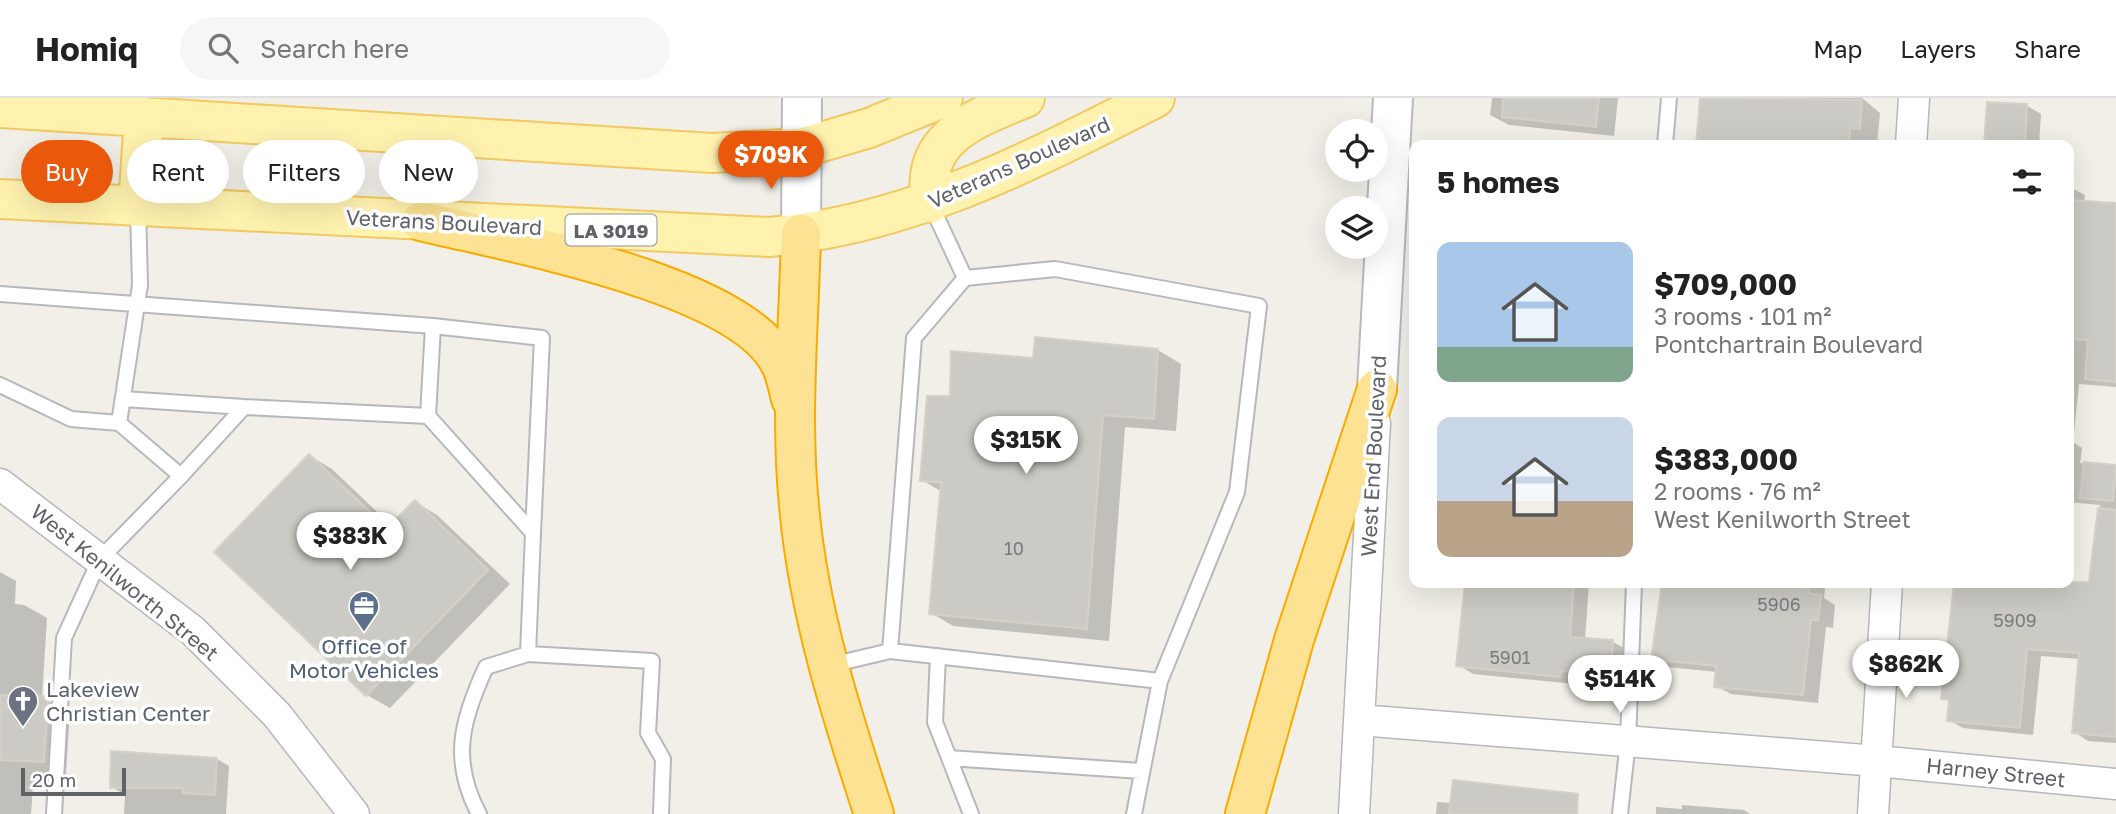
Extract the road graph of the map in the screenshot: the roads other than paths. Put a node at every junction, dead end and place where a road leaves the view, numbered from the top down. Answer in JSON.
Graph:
{"nodes":[{"id":1,"x":802,"y":98,"type":"edge"},
{"id":2,"x":943,"y":98,"type":"edge"},
{"id":3,"x":1025,"y":98,"type":"edge"},
{"id":4,"x":1155,"y":98,"type":"edge"},
{"id":5,"x":1393,"y":98,"type":"edge"},
{"id":6,"x":1669,"y":98,"type":"edge"},
{"id":7,"x":1914,"y":98,"type":"edge"},
{"id":8,"x":0,"y":108,"type":"edge"},
{"id":9,"x":144,"y":117,"type":"junction"},
{"id":10,"x":1665,"y":140,"type":"edge"},
{"id":11,"x":1911,"y":140,"type":"edge"},
{"id":12,"x":801,"y":148,"type":"junction"},
{"id":13,"x":0,"y":199,"type":"edge"},
{"id":14,"x":931,"y":203,"type":"junction"},
{"id":15,"x":138,"y":207,"type":"junction"},
{"id":16,"x":421,"y":220,"type":"junction"},
{"id":17,"x":801,"y":234,"type":"junction"},
{"id":18,"x":965,"y":278,"type":"junction"},
{"id":19,"x":0,"y":294,"type":"edge"},
{"id":20,"x":138,"y":302,"type":"junction"},
{"id":21,"x":433,"y":326,"type":"junction"},
{"id":22,"x":0,"y":385,"type":"edge"},
{"id":23,"x":1377,"y":389,"type":"junction"},
{"id":24,"x":123,"y":399,"type":"junction"},
{"id":25,"x":244,"y":407,"type":"junction"},
{"id":26,"x":796,"y":414,"type":"junction"},
{"id":27,"x":428,"y":416,"type":"junction"},
{"id":28,"x":119,"y":423,"type":"junction"},
{"id":29,"x":181,"y":476,"type":"junction"},
{"id":30,"x":5,"y":489,"type":"edge"},
{"id":31,"x":533,"y":533,"type":"junction"},
{"id":32,"x":100,"y":559,"type":"junction"},
{"id":33,"x":1634,"y":588,"type":"edge"},
{"id":34,"x":1887,"y":588,"type":"edge"},
{"id":35,"x":890,"y":651,"type":"junction"},
{"id":36,"x":528,"y":654,"type":"junction"},
{"id":37,"x":938,"y":656,"type":"junction"},
{"id":38,"x":828,"y":665,"type":"junction"},
{"id":39,"x":1160,"y":681,"type":"junction"},
{"id":40,"x":1359,"y":720,"type":"junction"},
{"id":41,"x":1628,"y":741,"type":"junction"},
{"id":42,"x":949,"y":758,"type":"junction"},
{"id":43,"x":1877,"y":761,"type":"junction"},
{"id":44,"x":1141,"y":771,"type":"junction"},
{"id":45,"x":2116,"y":784,"type":"edge"},
{"id":46,"x":54,"y":814,"type":"edge"},
{"id":47,"x":354,"y":814,"type":"edge"},
{"id":48,"x":479,"y":814,"type":"edge"},
{"id":49,"x":661,"y":814,"type":"edge"},
{"id":50,"x":874,"y":814,"type":"edge"},
{"id":51,"x":971,"y":814,"type":"edge"},
{"id":52,"x":1133,"y":814,"type":"edge"},
{"id":53,"x":1245,"y":814,"type":"edge"},
{"id":54,"x":1354,"y":814,"type":"edge"},
{"id":55,"x":1620,"y":814,"type":"edge"},
{"id":56,"x":1873,"y":814,"type":"edge"}],
"edges":[{"from":1,"to":12,"type":"main road"},
{"from":2,"to":12,"type":"main road"},
{"from":3,"to":14,"type":"main road"},
{"from":4,"to":14,"type":"main road","name":"Veterans Boulevard","number":"LA 3019"},
{"from":5,"to":23,"type":"main road","name":"West End Boulevard"},
{"from":6,"to":10,"type":"lane"},
{"from":7,"to":11,"type":"street"},
{"from":8,"to":9,"type":"main road"},
{"from":9,"to":12,"type":"main road"},
{"from":9,"to":15,"type":"main road"},
{"from":12,"to":17,"type":"main road"},
{"from":13,"to":15,"type":"main road","name":"Veterans Boulevard","number":"LA 3019"},
{"from":14,"to":17,"type":"main road","name":"Veterans Boulevard","number":"LA 3019"},
{"from":14,"to":18,"type":"lane"},
{"from":15,"to":16,"type":"main road","name":"Veterans Boulevard","number":"LA 3019"},
{"from":15,"to":20,"type":"lane"},
{"from":16,"to":17,"type":"main road","name":"Veterans Boulevard","number":"LA 3019"},
{"from":16,"to":26,"type":"highway"},
{"from":17,"to":26,"type":"highway"},
{"from":18,"to":35,"type":"lane"},
{"from":18,"to":39,"type":"lane"},
{"from":19,"to":20,"type":"lane"},
{"from":20,"to":21,"type":"lane"},
{"from":20,"to":24,"type":"lane"},
{"from":21,"to":27,"type":"lane"},
{"from":21,"to":31,"type":"lane"},
{"from":22,"to":28,"type":"lane"},
{"from":23,"to":40,"type":"street","name":"West End Boulevard"},
{"from":23,"to":53,"type":"highway"},
{"from":24,"to":25,"type":"lane"},
{"from":24,"to":28,"type":"lane"},
{"from":25,"to":27,"type":"lane"},
{"from":25,"to":29,"type":"lane"},
{"from":26,"to":38,"type":"highway"},
{"from":27,"to":31,"type":"lane"},
{"from":28,"to":29,"type":"lane"},
{"from":29,"to":32,"type":"lane"},
{"from":30,"to":32,"type":"street","name":"West Kenilworth Street"},
{"from":31,"to":36,"type":"lane"},
{"from":32,"to":46,"type":"lane"},
{"from":32,"to":47,"type":"street","name":"West Kenilworth Street"},
{"from":33,"to":41,"type":"lane"},
{"from":34,"to":43,"type":"street"},
{"from":35,"to":37,"type":"lane"},
{"from":35,"to":38,"type":"lane"},
{"from":36,"to":48,"type":"lane"},
{"from":36,"to":49,"type":"lane"},
{"from":37,"to":39,"type":"lane"},
{"from":37,"to":42,"type":"lane"},
{"from":38,"to":50,"type":"highway"},
{"from":39,"to":44,"type":"lane"},
{"from":40,"to":41,"type":"street","name":"Harney Street"},
{"from":40,"to":54,"type":"street","name":"West End Boulevard"},
{"from":41,"to":43,"type":"street","name":"Harney Street"},
{"from":41,"to":55,"type":"lane"},
{"from":42,"to":44,"type":"lane"},
{"from":42,"to":51,"type":"lane"},
{"from":43,"to":45,"type":"street","name":"Harney Street"},
{"from":43,"to":56,"type":"street"},
{"from":44,"to":52,"type":"lane"}]}
